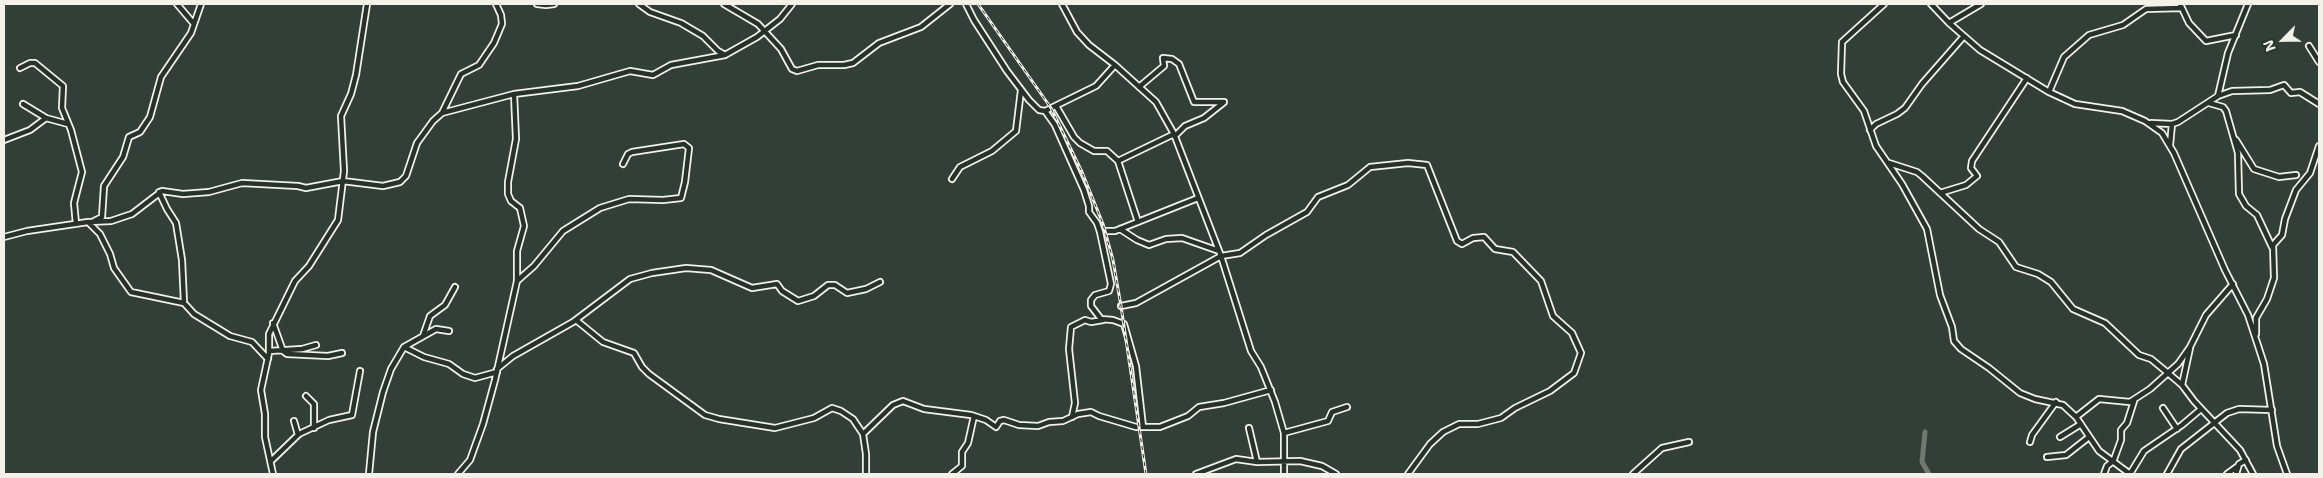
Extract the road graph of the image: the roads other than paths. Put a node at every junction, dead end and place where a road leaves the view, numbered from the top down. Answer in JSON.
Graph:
{"nodes":[{"id":1,"x":177,"y":4,"type":"edge"},
{"id":2,"x":201,"y":4,"type":"edge"},
{"id":3,"x":367,"y":4,"type":"edge"},
{"id":4,"x":496,"y":4,"type":"edge"},
{"id":5,"x":537,"y":4,"type":"edge"},
{"id":6,"x":554,"y":4,"type":"edge"},
{"id":7,"x":639,"y":4,"type":"edge"},
{"id":8,"x":724,"y":4,"type":"edge"},
{"id":9,"x":792,"y":4,"type":"edge"},
{"id":10,"x":950,"y":4,"type":"edge"},
{"id":11,"x":966,"y":4,"type":"edge"},
{"id":12,"x":1062,"y":4,"type":"edge"},
{"id":13,"x":1884,"y":4,"type":"edge"},
{"id":14,"x":1931,"y":4,"type":"edge"},
{"id":15,"x":1981,"y":4,"type":"edge"},
{"id":16,"x":2248,"y":4,"type":"edge"},
{"id":17,"x":2181,"y":6,"type":"edge"},
{"id":18,"x":1949,"y":23,"type":"junction"},
{"id":19,"x":194,"y":24,"type":"junction"},
{"id":20,"x":765,"y":31,"type":"junction"},
{"id":21,"x":2236,"y":35,"type":"junction"},
{"id":22,"x":1964,"y":36,"type":"junction"},
{"id":23,"x":2309,"y":46,"type":"dead end"},
{"id":24,"x":724,"y":55,"type":"junction"},
{"id":25,"x":2319,"y":62,"type":"edge"},
{"id":26,"x":1116,"y":65,"type":"junction"},
{"id":27,"x":20,"y":68,"type":"dead end"},
{"id":28,"x":2027,"y":78,"type":"junction"},
{"id":29,"x":1139,"y":87,"type":"junction"},
{"id":30,"x":1021,"y":89,"type":"junction"},
{"id":31,"x":2049,"y":92,"type":"junction"},
{"id":32,"x":514,"y":94,"type":"junction"},
{"id":33,"x":2218,"y":96,"type":"junction"},
{"id":34,"x":23,"y":104,"type":"dead end"},
{"id":35,"x":2207,"y":104,"type":"junction"},
{"id":36,"x":2319,"y":104,"type":"edge"},
{"id":37,"x":1056,"y":106,"type":"junction"},
{"id":38,"x":1045,"y":111,"type":"junction"},
{"id":39,"x":442,"y":113,"type":"junction"},
{"id":40,"x":46,"y":118,"type":"junction"},
{"id":41,"x":2150,"y":123,"type":"junction"},
{"id":42,"x":68,"y":124,"type":"junction"},
{"id":43,"x":2172,"y":124,"type":"junction"},
{"id":44,"x":1870,"y":130,"type":"junction"},
{"id":45,"x":1174,"y":135,"type":"junction"},
{"id":46,"x":2235,"y":138,"type":"junction"},
{"id":47,"x":4,"y":140,"type":"edge"},
{"id":48,"x":2170,"y":145,"type":"junction"},
{"id":49,"x":2319,"y":146,"type":"edge"},
{"id":50,"x":1118,"y":161,"type":"junction"},
{"id":51,"x":1889,"y":163,"type":"junction"},
{"id":52,"x":2319,"y":163,"type":"edge"},
{"id":53,"x":623,"y":164,"type":"dead end"},
{"id":54,"x":2312,"y":167,"type":"junction"},
{"id":55,"x":2296,"y":175,"type":"dead end"},
{"id":56,"x":952,"y":179,"type":"dead end"},
{"id":57,"x":343,"y":181,"type":"junction"},
{"id":58,"x":159,"y":192,"type":"junction"},
{"id":59,"x":1940,"y":194,"type":"junction"},
{"id":60,"x":1198,"y":198,"type":"junction"},
{"id":61,"x":102,"y":219,"type":"junction"},
{"id":62,"x":88,"y":222,"type":"junction"},
{"id":63,"x":1138,"y":222,"type":"junction"},
{"id":64,"x":76,"y":224,"type":"junction"},
{"id":65,"x":1120,"y":229,"type":"junction"},
{"id":66,"x":1106,"y":231,"type":"dead end"},
{"id":67,"x":4,"y":237,"type":"edge"},
{"id":68,"x":2272,"y":249,"type":"junction"},
{"id":69,"x":1220,"y":254,"type":"junction"},
{"id":70,"x":517,"y":280,"type":"junction"},
{"id":71,"x":880,"y":282,"type":"dead end"},
{"id":72,"x":2232,"y":284,"type":"junction"},
{"id":73,"x":454,"y":287,"type":"dead end"},
{"id":74,"x":184,"y":303,"type":"junction"},
{"id":75,"x":1121,"y":306,"type":"dead end"},
{"id":76,"x":576,"y":320,"type":"junction"},
{"id":77,"x":1103,"y":320,"type":"junction"},
{"id":78,"x":273,"y":323,"type":"junction"},
{"id":79,"x":449,"y":331,"type":"dead end"},
{"id":80,"x":423,"y":336,"type":"junction"},
{"id":81,"x":2256,"y":340,"type":"junction"},
{"id":82,"x":316,"y":345,"type":"dead end"},
{"id":83,"x":2190,"y":346,"type":"junction"},
{"id":84,"x":404,"y":347,"type":"junction"},
{"id":85,"x":282,"y":350,"type":"junction"},
{"id":86,"x":269,"y":352,"type":"junction"},
{"id":87,"x":342,"y":353,"type":"dead end"},
{"id":88,"x":268,"y":359,"type":"junction"},
{"id":89,"x":497,"y":370,"type":"junction"},
{"id":90,"x":360,"y":371,"type":"dead end"},
{"id":91,"x":2168,"y":373,"type":"junction"},
{"id":92,"x":2182,"y":385,"type":"junction"},
{"id":93,"x":1272,"y":390,"type":"junction"},
{"id":94,"x":306,"y":396,"type":"dead end"},
{"id":95,"x":2134,"y":401,"type":"junction"},
{"id":96,"x":2056,"y":402,"type":"junction"},
{"id":97,"x":1348,"y":407,"type":"dead end"},
{"id":98,"x":2163,"y":408,"type":"dead end"},
{"id":99,"x":2201,"y":409,"type":"junction"},
{"id":100,"x":2272,"y":410,"type":"junction"},
{"id":101,"x":974,"y":416,"type":"junction"},
{"id":102,"x":1072,"y":417,"type":"junction"},
{"id":103,"x":2076,"y":417,"type":"junction"},
{"id":104,"x":294,"y":421,"type":"dead end"},
{"id":105,"x":2215,"y":423,"type":"junction"},
{"id":106,"x":2081,"y":424,"type":"junction"},
{"id":107,"x":1143,"y":427,"type":"junction"},
{"id":108,"x":314,"y":428,"type":"junction"},
{"id":109,"x":1249,"y":428,"type":"dead end"},
{"id":110,"x":2177,"y":429,"type":"junction"},
{"id":111,"x":1284,"y":433,"type":"junction"},
{"id":112,"x":863,"y":434,"type":"junction"},
{"id":113,"x":298,"y":435,"type":"junction"},
{"id":114,"x":2060,"y":437,"type":"dead end"},
{"id":115,"x":2089,"y":437,"type":"junction"},
{"id":116,"x":1689,"y":442,"type":"dead end"},
{"id":117,"x":2030,"y":442,"type":"dead end"},
{"id":118,"x":2046,"y":457,"type":"dead end"},
{"id":119,"x":1286,"y":460,"type":"junction"},
{"id":120,"x":2246,"y":460,"type":"junction"},
{"id":121,"x":271,"y":461,"type":"junction"},
{"id":122,"x":1257,"y":462,"type":"junction"},
{"id":123,"x":2113,"y":462,"type":"junction"},
{"id":124,"x":2238,"y":466,"type":"junction"},
{"id":125,"x":273,"y":474,"type":"edge"},
{"id":126,"x":369,"y":474,"type":"edge"},
{"id":127,"x":458,"y":474,"type":"edge"},
{"id":128,"x":467,"y":474,"type":"edge"},
{"id":129,"x":866,"y":474,"type":"edge"},
{"id":130,"x":952,"y":474,"type":"edge"},
{"id":131,"x":1196,"y":474,"type":"edge"},
{"id":132,"x":1284,"y":474,"type":"edge"},
{"id":133,"x":1336,"y":474,"type":"edge"},
{"id":134,"x":1408,"y":474,"type":"edge"},
{"id":135,"x":1633,"y":474,"type":"edge"},
{"id":136,"x":2104,"y":474,"type":"edge"},
{"id":137,"x":2130,"y":474,"type":"edge"},
{"id":138,"x":2167,"y":474,"type":"edge"},
{"id":139,"x":2227,"y":474,"type":"edge"},
{"id":140,"x":2236,"y":474,"type":"edge"},
{"id":141,"x":2253,"y":474,"type":"edge"},
{"id":142,"x":2287,"y":474,"type":"edge"}],
"edges":[{"from":1,"to":19,"type":"street"},
{"from":2,"to":19,"type":"street"},
{"from":3,"to":57,"type":"street"},
{"from":4,"to":39,"type":"street"},
{"from":5,"to":6,"type":"street"},
{"from":7,"to":24,"type":"street"},
{"from":8,"to":20,"type":"street"},
{"from":9,"to":20,"type":"street"},
{"from":10,"to":20,"type":"street"},
{"from":11,"to":30,"type":"street"},
{"from":12,"to":26,"type":"street"},
{"from":13,"to":44,"type":"street"},
{"from":14,"to":18,"type":"street"},
{"from":15,"to":18,"type":"street"},
{"from":16,"to":21,"type":"street"},
{"from":17,"to":21,"type":"street"},
{"from":17,"to":31,"type":"street"},
{"from":18,"to":22,"type":"street"},
{"from":19,"to":61,"type":"street"},
{"from":20,"to":24,"type":"street"},
{"from":21,"to":33,"type":"street"},
{"from":22,"to":28,"type":"street"},
{"from":22,"to":44,"type":"street"},
{"from":23,"to":25,"type":"street"},
{"from":24,"to":32,"type":"street"},
{"from":26,"to":29,"type":"street"},
{"from":26,"to":37,"type":"street"},
{"from":27,"to":42,"type":"street"},
{"from":28,"to":31,"type":"street"},
{"from":28,"to":59,"type":"street"},
{"from":29,"to":45,"type":"street"},
{"from":29,"to":45,"type":"street"},
{"from":30,"to":38,"type":"street"},
{"from":30,"to":56,"type":"street"},
{"from":31,"to":41,"type":"street"},
{"from":32,"to":39,"type":"street"},
{"from":32,"to":70,"type":"street"},
{"from":33,"to":35,"type":"street"},
{"from":33,"to":36,"type":"street"},
{"from":34,"to":40,"type":"street"},
{"from":35,"to":43,"type":"street"},
{"from":35,"to":46,"type":"street"},
{"from":37,"to":38,"type":"street"},
{"from":37,"to":50,"type":"street"},
{"from":38,"to":77,"type":"street"},
{"from":39,"to":57,"type":"street"},
{"from":40,"to":42,"type":"street"},
{"from":40,"to":47,"type":"street"},
{"from":41,"to":43,"type":"street"},
{"from":41,"to":48,"type":"street"},
{"from":42,"to":64,"type":"street"},
{"from":43,"to":48,"type":"street"},
{"from":44,"to":51,"type":"street"},
{"from":45,"to":50,"type":"street"},
{"from":45,"to":60,"type":"street"},
{"from":46,"to":55,"type":"street"},
{"from":46,"to":68,"type":"street"},
{"from":48,"to":72,"type":"street"},
{"from":49,"to":54,"type":"street"},
{"from":50,"to":63,"type":"street"},
{"from":51,"to":59,"type":"street"},
{"from":51,"to":96,"type":"street"},
{"from":52,"to":54,"type":"street"},
{"from":53,"to":70,"type":"street"},
{"from":54,"to":68,"type":"street"},
{"from":57,"to":58,"type":"street"},
{"from":57,"to":78,"type":"street"},
{"from":58,"to":61,"type":"street"},
{"from":58,"to":74,"type":"street"},
{"from":59,"to":91,"type":"street"},
{"from":60,"to":63,"type":"street"},
{"from":60,"to":69,"type":"street"},
{"from":61,"to":62,"type":"street"},
{"from":62,"to":64,"type":"street"},
{"from":62,"to":74,"type":"street"},
{"from":63,"to":65,"type":"street"},
{"from":64,"to":67,"type":"street"},
{"from":65,"to":66,"type":"street"},
{"from":65,"to":69,"type":"street"},
{"from":68,"to":81,"type":"street"},
{"from":69,"to":75,"type":"street"},
{"from":69,"to":93,"type":"street"},
{"from":69,"to":134,"type":"street"},
{"from":70,"to":89,"type":"street"},
{"from":71,"to":76,"type":"street"},
{"from":72,"to":81,"type":"street"},
{"from":72,"to":83,"type":"street"},
{"from":73,"to":80,"type":"street"},
{"from":74,"to":88,"type":"street"},
{"from":76,"to":89,"type":"street"},
{"from":76,"to":112,"type":"street"},
{"from":77,"to":102,"type":"street"},
{"from":77,"to":107,"type":"street"},
{"from":78,"to":85,"type":"street"},
{"from":78,"to":86,"type":"street"},
{"from":79,"to":80,"type":"street"},
{"from":80,"to":84,"type":"street"},
{"from":81,"to":100,"type":"street"},
{"from":82,"to":85,"type":"street"},
{"from":83,"to":91,"type":"street"},
{"from":83,"to":92,"type":"street"},
{"from":84,"to":89,"type":"street"},
{"from":84,"to":126,"type":"street"},
{"from":85,"to":86,"type":"street"},
{"from":85,"to":87,"type":"street"},
{"from":86,"to":88,"type":"street"},
{"from":88,"to":121,"type":"street"},
{"from":89,"to":127,"type":"street"},
{"from":90,"to":108,"type":"street"},
{"from":91,"to":92,"type":"street"},
{"from":91,"to":95,"type":"street"},
{"from":92,"to":99,"type":"street"},
{"from":93,"to":107,"type":"street"},
{"from":93,"to":111,"type":"street"},
{"from":94,"to":108,"type":"street"},
{"from":95,"to":103,"type":"street"},
{"from":95,"to":123,"type":"street"},
{"from":96,"to":103,"type":"street"},
{"from":96,"to":117,"type":"street"},
{"from":97,"to":111,"type":"street"},
{"from":98,"to":110,"type":"street"},
{"from":99,"to":105,"type":"street"},
{"from":99,"to":110,"type":"street"},
{"from":100,"to":105,"type":"street"},
{"from":100,"to":142,"type":"street"},
{"from":101,"to":102,"type":"street"},
{"from":101,"to":112,"type":"street"},
{"from":101,"to":130,"type":"street"},
{"from":102,"to":107,"type":"street"},
{"from":103,"to":106,"type":"street"},
{"from":104,"to":113,"type":"street"},
{"from":105,"to":120,"type":"street"},
{"from":105,"to":138,"type":"street"},
{"from":106,"to":114,"type":"street"},
{"from":106,"to":115,"type":"street"},
{"from":108,"to":113,"type":"street"},
{"from":109,"to":122,"type":"street"},
{"from":110,"to":137,"type":"street"},
{"from":111,"to":119,"type":"street"},
{"from":112,"to":129,"type":"street"},
{"from":113,"to":121,"type":"street"},
{"from":115,"to":118,"type":"street"},
{"from":115,"to":123,"type":"street"},
{"from":116,"to":135,"type":"street"},
{"from":119,"to":122,"type":"street"},
{"from":119,"to":132,"type":"street"},
{"from":119,"to":133,"type":"street"},
{"from":120,"to":124,"type":"street"},
{"from":120,"to":141,"type":"street"},
{"from":121,"to":125,"type":"street"},
{"from":122,"to":131,"type":"street"},
{"from":123,"to":136,"type":"street"},
{"from":123,"to":137,"type":"street"},
{"from":124,"to":139,"type":"street"},
{"from":124,"to":140,"type":"street"},
{"from":127,"to":128,"type":"street"}]}
